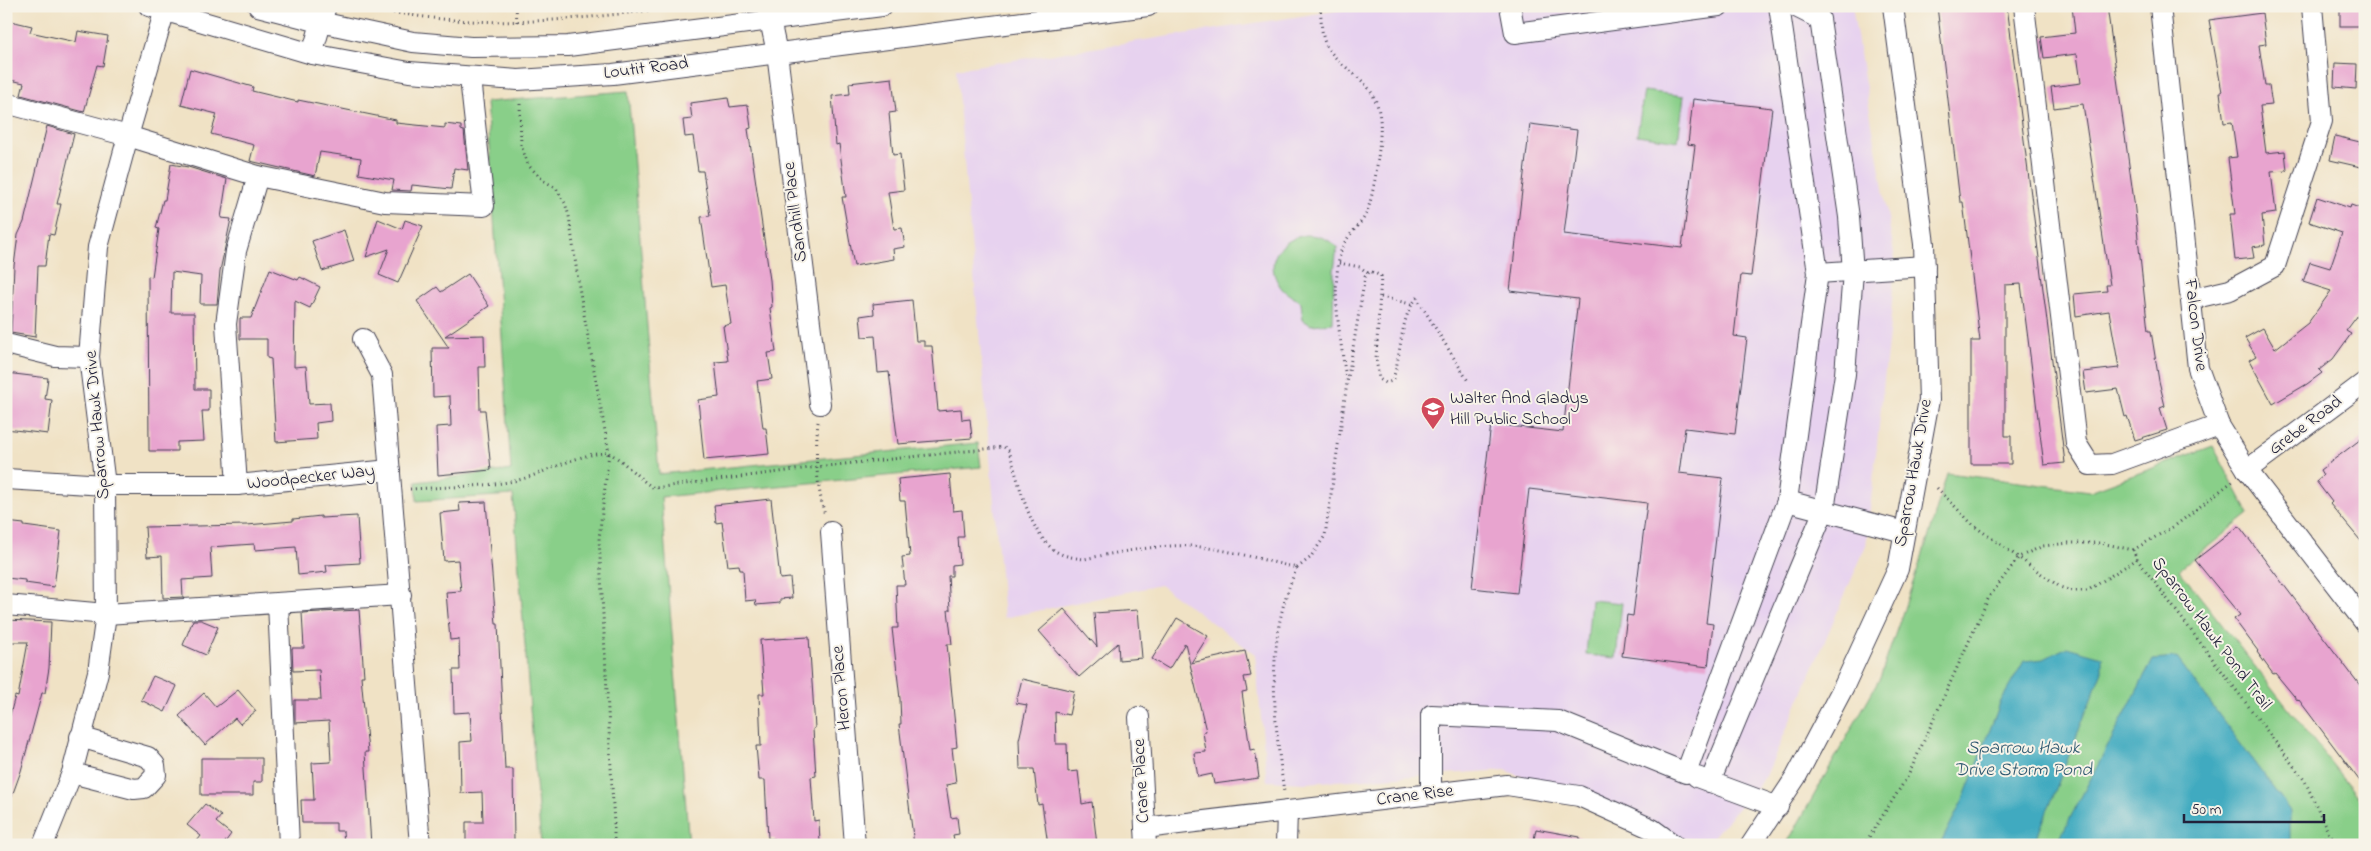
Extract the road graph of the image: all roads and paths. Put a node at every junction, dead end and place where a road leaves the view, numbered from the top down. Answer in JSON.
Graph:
{"nodes":[{"id":1,"x":258,"y":6,"type":"edge"},
{"id":2,"x":359,"y":6,"type":"edge"},
{"id":3,"x":516,"y":6,"type":"edge"},
{"id":4,"x":684,"y":6,"type":"edge"},
{"id":5,"x":882,"y":6,"type":"edge"},
{"id":6,"x":1148,"y":6,"type":"edge"},
{"id":7,"x":1320,"y":6,"type":"edge"},
{"id":8,"x":1510,"y":6,"type":"edge"},
{"id":9,"x":1719,"y":6,"type":"edge"},
{"id":10,"x":1778,"y":6,"type":"edge"},
{"id":11,"x":1794,"y":6,"type":"edge"},
{"id":12,"x":1893,"y":6,"type":"edge"},
{"id":13,"x":2024,"y":6,"type":"edge"},
{"id":14,"x":2160,"y":6,"type":"edge"},
{"id":15,"x":2312,"y":6,"type":"edge"},
{"id":16,"x":160,"y":8,"type":"edge"},
{"id":17,"x":323,"y":14,"type":"edge"},
{"id":18,"x":770,"y":20,"type":"junction"},
{"id":19,"x":517,"y":23,"type":"junction"},
{"id":20,"x":777,"y":53,"type":"junction"},
{"id":21,"x":312,"y":54,"type":"junction"},
{"id":22,"x":470,"y":78,"type":"junction"},
{"id":23,"x":6,"y":104,"type":"edge"},
{"id":24,"x":520,"y":104,"type":"dead end"},
{"id":25,"x":128,"y":136,"type":"junction"},
{"id":26,"x":258,"y":176,"type":"junction"},
{"id":27,"x":1339,"y":263,"type":"junction"},
{"id":28,"x":1925,"y":266,"type":"junction"},
{"id":29,"x":1852,"y":272,"type":"junction"},
{"id":30,"x":1368,"y":273,"type":"junction"},
{"id":31,"x":1818,"y":273,"type":"junction"},
{"id":32,"x":1380,"y":297,"type":"junction"},
{"id":33,"x":2191,"y":299,"type":"junction"},
{"id":34,"x":1411,"y":304,"type":"junction"},
{"id":35,"x":362,"y":339,"type":"dead end"},
{"id":36,"x":6,"y":344,"type":"edge"},
{"id":37,"x":89,"y":357,"type":"junction"},
{"id":38,"x":1468,"y":381,"type":"dead end"},
{"id":39,"x":2365,"y":382,"type":"edge"},
{"id":40,"x":1346,"y":383,"type":"junction"},
{"id":41,"x":820,"y":404,"type":"joint"},
{"id":42,"x":2218,"y":425,"type":"junction"},
{"id":43,"x":609,"y":453,"type":"junction"},
{"id":44,"x":816,"y":468,"type":"junction"},
{"id":45,"x":390,"y":470,"type":"junction"},
{"id":46,"x":2247,"y":470,"type":"junction"},
{"id":47,"x":6,"y":479,"type":"edge"},
{"id":48,"x":105,"y":485,"type":"junction"},
{"id":49,"x":237,"y":485,"type":"junction"},
{"id":50,"x":1937,"y":488,"type":"dead end"},
{"id":51,"x":392,"y":490,"type":"junction"},
{"id":52,"x":1788,"y":501,"type":"junction"},
{"id":53,"x":1824,"y":510,"type":"junction"},
{"id":54,"x":831,"y":532,"type":"joint"},
{"id":55,"x":1904,"y":532,"type":"junction"},
{"id":56,"x":2133,"y":550,"type":"junction"},
{"id":57,"x":2019,"y":556,"type":"junction"},
{"id":58,"x":2137,"y":559,"type":"junction"},
{"id":59,"x":1297,"y":568,"type":"junction"},
{"id":60,"x":401,"y":595,"type":"junction"},
{"id":61,"x":278,"y":603,"type":"junction"},
{"id":62,"x":6,"y":605,"type":"edge"},
{"id":63,"x":106,"y":614,"type":"junction"},
{"id":64,"x":2365,"y":623,"type":"edge"},
{"id":65,"x":1138,"y":717,"type":"dead end"},
{"id":66,"x":80,"y":737,"type":"junction"},
{"id":67,"x":1686,"y":773,"type":"junction"},
{"id":68,"x":72,"y":774,"type":"junction"},
{"id":69,"x":1710,"y":782,"type":"junction"},
{"id":70,"x":1430,"y":794,"type":"junction"},
{"id":71,"x":1778,"y":807,"type":"junction"},
{"id":72,"x":1287,"y":811,"type":"junction"},
{"id":73,"x":2329,"y":834,"type":"junction"},
{"id":74,"x":1145,"y":836,"type":"edge"},
{"id":75,"x":44,"y":845,"type":"edge"},
{"id":76,"x":289,"y":845,"type":"edge"},
{"id":77,"x":420,"y":845,"type":"edge"},
{"id":78,"x":614,"y":845,"type":"edge"},
{"id":79,"x":856,"y":845,"type":"edge"},
{"id":80,"x":1286,"y":845,"type":"edge"},
{"id":81,"x":1674,"y":845,"type":"edge"},
{"id":82,"x":1751,"y":845,"type":"edge"},
{"id":83,"x":1864,"y":845,"type":"edge"},
{"id":84,"x":2319,"y":845,"type":"edge"},
{"id":85,"x":2343,"y":845,"type":"edge"}],
"edges":[{"from":1,"to":17,"type":"street","name":"Loutit Road"},
{"from":2,"to":19,"type":"path"},
{"from":3,"to":19,"type":"path"},
{"from":4,"to":19,"type":"path"},
{"from":5,"to":18,"type":"street","name":"Loutit Road"},
{"from":6,"to":20,"type":"street","name":"Loutit Road"},
{"from":7,"to":27,"type":"path"},
{"from":8,"to":9,"type":"street"},
{"from":10,"to":31,"type":"street"},
{"from":11,"to":29,"type":"street"},
{"from":12,"to":28,"type":"street","name":"Sparrow Hawk Drive"},
{"from":13,"to":42,"type":"street"},
{"from":14,"to":33,"type":"street","name":"Falcon Drive"},
{"from":15,"to":33,"type":"street"},
{"from":16,"to":21,"type":"street","name":"Loutit Road"},
{"from":16,"to":25,"type":"street","name":"Sparrow Hawk Drive"},
{"from":17,"to":18,"type":"street","name":"Loutit Road"},
{"from":17,"to":21,"type":"street"},
{"from":18,"to":20,"type":"street","name":"Sandhill Place"},
{"from":20,"to":22,"type":"street","name":"Loutit Road"},
{"from":20,"to":41,"type":"street","name":"Sandhill Place"},
{"from":21,"to":22,"type":"street","name":"Loutit Road"},
{"from":22,"to":26,"type":"street"},
{"from":23,"to":25,"type":"street"},
{"from":24,"to":43,"type":"path"},
{"from":25,"to":26,"type":"street"},
{"from":25,"to":37,"type":"street","name":"Sparrow Hawk Drive"},
{"from":26,"to":49,"type":"street"},
{"from":27,"to":30,"type":"path"},
{"from":27,"to":40,"type":"path"},
{"from":28,"to":29,"type":"street"},
{"from":28,"to":55,"type":"street","name":"Sparrow Hawk Drive"},
{"from":29,"to":31,"type":"street"},
{"from":29,"to":53,"type":"street"},
{"from":30,"to":32,"type":"path"},
{"from":30,"to":40,"type":"path"},
{"from":31,"to":52,"type":"street"},
{"from":32,"to":34,"type":"path"},
{"from":32,"to":34,"type":"path"},
{"from":33,"to":42,"type":"street","name":"Falcon Drive"},
{"from":34,"to":38,"type":"path"},
{"from":35,"to":45,"type":"street"},
{"from":36,"to":37,"type":"street"},
{"from":37,"to":48,"type":"street","name":"Sparrow Hawk Drive"},
{"from":39,"to":46,"type":"street","name":"Grebe Road"},
{"from":40,"to":59,"type":"path"},
{"from":41,"to":44,"type":"path"},
{"from":42,"to":46,"type":"street","name":"Falcon Drive"},
{"from":43,"to":44,"type":"path"},
{"from":43,"to":51,"type":"path"},
{"from":43,"to":78,"type":"path"},
{"from":44,"to":54,"type":"path"},
{"from":44,"to":59,"type":"path"},
{"from":45,"to":49,"type":"street","name":"Woodpecker Way"},
{"from":45,"to":51,"type":"street","name":"Woodpecker Way"},
{"from":46,"to":56,"type":"path"},
{"from":46,"to":64,"type":"street","name":"Falcon Drive"},
{"from":47,"to":48,"type":"street","name":"Woodpecker Way"},
{"from":48,"to":49,"type":"street","name":"Woodpecker Way"},
{"from":48,"to":63,"type":"street","name":"Sparrow Hawk Drive"},
{"from":50,"to":57,"type":"path"},
{"from":51,"to":60,"type":"street","name":"Woodpecker Way"},
{"from":52,"to":53,"type":"street"},
{"from":52,"to":67,"type":"street"},
{"from":53,"to":55,"type":"street"},
{"from":53,"to":69,"type":"street"},
{"from":54,"to":79,"type":"street","name":"Heron Place"},
{"from":55,"to":71,"type":"street","name":"Sparrow Hawk Drive"},
{"from":56,"to":57,"type":"path","name":"Sparrow Hawk Pond Trail"},
{"from":56,"to":58,"type":"path","name":"Sparrow Hawk Pond Trail"},
{"from":57,"to":58,"type":"path"},
{"from":57,"to":83,"type":"path"},
{"from":58,"to":73,"type":"path","name":"Sparrow Hawk Pond Trail"},
{"from":59,"to":72,"type":"path"},
{"from":60,"to":61,"type":"street"},
{"from":60,"to":77,"type":"street","name":"Woodpecker Way"},
{"from":61,"to":63,"type":"street"},
{"from":61,"to":76,"type":"street"},
{"from":62,"to":63,"type":"street"},
{"from":63,"to":66,"type":"street","name":"Sparrow Hawk Drive"},
{"from":65,"to":74,"type":"street","name":"Crane Place"},
{"from":66,"to":68,"type":"street","name":"Sparrow Hawk Drive"},
{"from":66,"to":68,"type":"street"},
{"from":67,"to":69,"type":"street"},
{"from":67,"to":70,"type":"street"},
{"from":68,"to":75,"type":"street","name":"Sparrow Hawk Drive"},
{"from":69,"to":71,"type":"street"},
{"from":70,"to":72,"type":"street","name":"Crane Rise"},
{"from":70,"to":81,"type":"street","name":"Crane Rise"},
{"from":71,"to":82,"type":"street","name":"Sparrow Hawk Drive"},
{"from":72,"to":74,"type":"street","name":"Crane Rise"},
{"from":72,"to":80,"type":"street"},
{"from":73,"to":84,"type":"path"},
{"from":73,"to":85,"type":"path","name":"Sparrow Hawk Pond Trail"}]}
